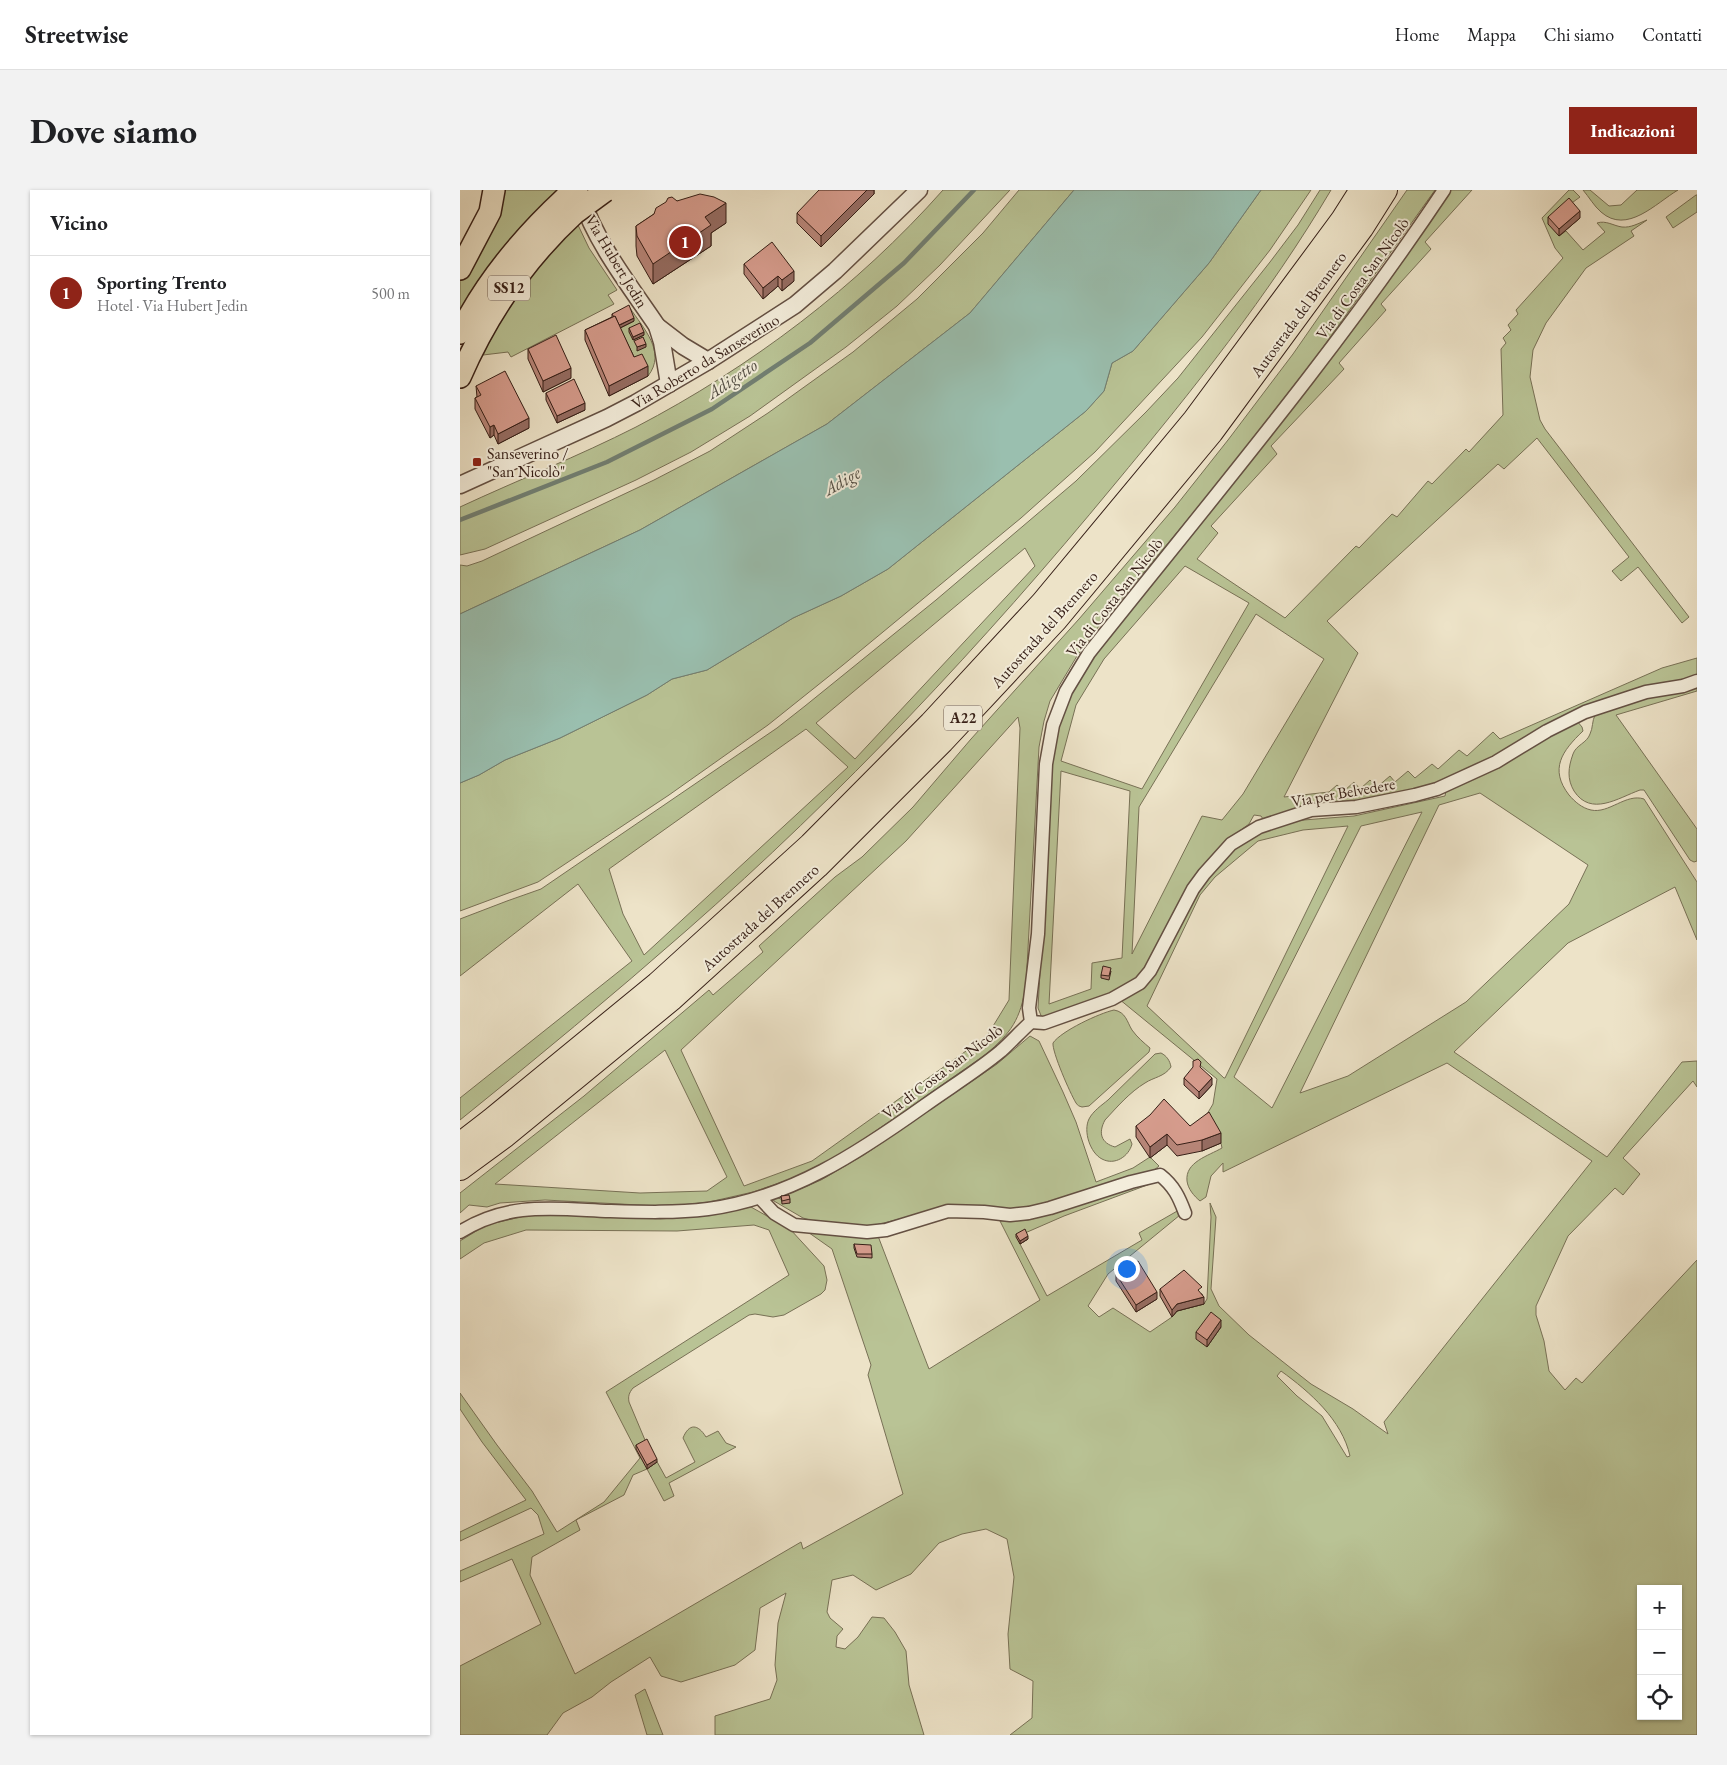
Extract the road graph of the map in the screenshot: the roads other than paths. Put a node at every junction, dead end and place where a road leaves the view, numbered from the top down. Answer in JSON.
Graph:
{"nodes":[{"id":1,"x":494,"y":190,"type":"edge"},
{"id":2,"x":919,"y":190,"type":"edge"},
{"id":3,"x":1362,"y":190,"type":"edge"},
{"id":4,"x":1385,"y":190,"type":"edge"},
{"id":5,"x":1444,"y":190,"type":"edge"},
{"id":6,"x":606,"y":191,"type":"edge"},
{"id":7,"x":576,"y":196,"type":"edge"},
{"id":8,"x":460,"y":269,"type":"edge"},
{"id":9,"x":658,"y":326,"type":"junction"},
{"id":10,"x":460,"y":333,"type":"edge"},
{"id":11,"x":708,"y":361,"type":"junction"},
{"id":12,"x":460,"y":377,"type":"edge"},
{"id":13,"x":669,"y":384,"type":"junction"},
{"id":14,"x":460,"y":485,"type":"edge"},
{"id":15,"x":1697,"y":681,"type":"edge"},
{"id":16,"x":1031,"y":1022,"type":"junction"},
{"id":17,"x":460,"y":1145,"type":"edge"},
{"id":18,"x":460,"y":1168,"type":"edge"},
{"id":19,"x":760,"y":1198,"type":"junction"},
{"id":20,"x":1185,"y":1213,"type":"dead end"},
{"id":21,"x":460,"y":1232,"type":"edge"}],
"edges":[{"from":1,"to":8,"type":"highway"},
{"from":2,"to":11,"type":"street","name":"Via Roberto da Sanseverino"},
{"from":3,"to":17,"type":"highway","name":"Autostrada del Brennero","number":"A22"},
{"from":4,"to":18,"type":"highway","name":"Autostrada del Brennero","number":"A22"},
{"from":5,"to":16,"type":"street","name":"Via di Costa San Nicolò"},
{"from":6,"to":7,"type":"highway","number":"SS12","bridge":true},
{"from":7,"to":9,"type":"street","name":"Via Hubert Jedin"},
{"from":7,"to":10,"type":"highway","number":"SS12"},
{"from":7,"to":12,"type":"highway","number":"SS12"},
{"from":9,"to":11,"type":"street","name":"Via Hubert Jedin"},
{"from":9,"to":13,"type":"street","name":"Via Hubert Jedin"},
{"from":11,"to":13,"type":"street","name":"Via Roberto da Sanseverino"},
{"from":13,"to":14,"type":"street","name":"Via Roberto da Sanseverino"},
{"from":15,"to":16,"type":"street","name":"Via per Belvedere"},
{"from":16,"to":19,"type":"street","name":"Via di Costa San Nicolò"},
{"from":19,"to":20,"type":"street"},
{"from":19,"to":21,"type":"street","name":"Via di Costa San Nicolò"}]}
